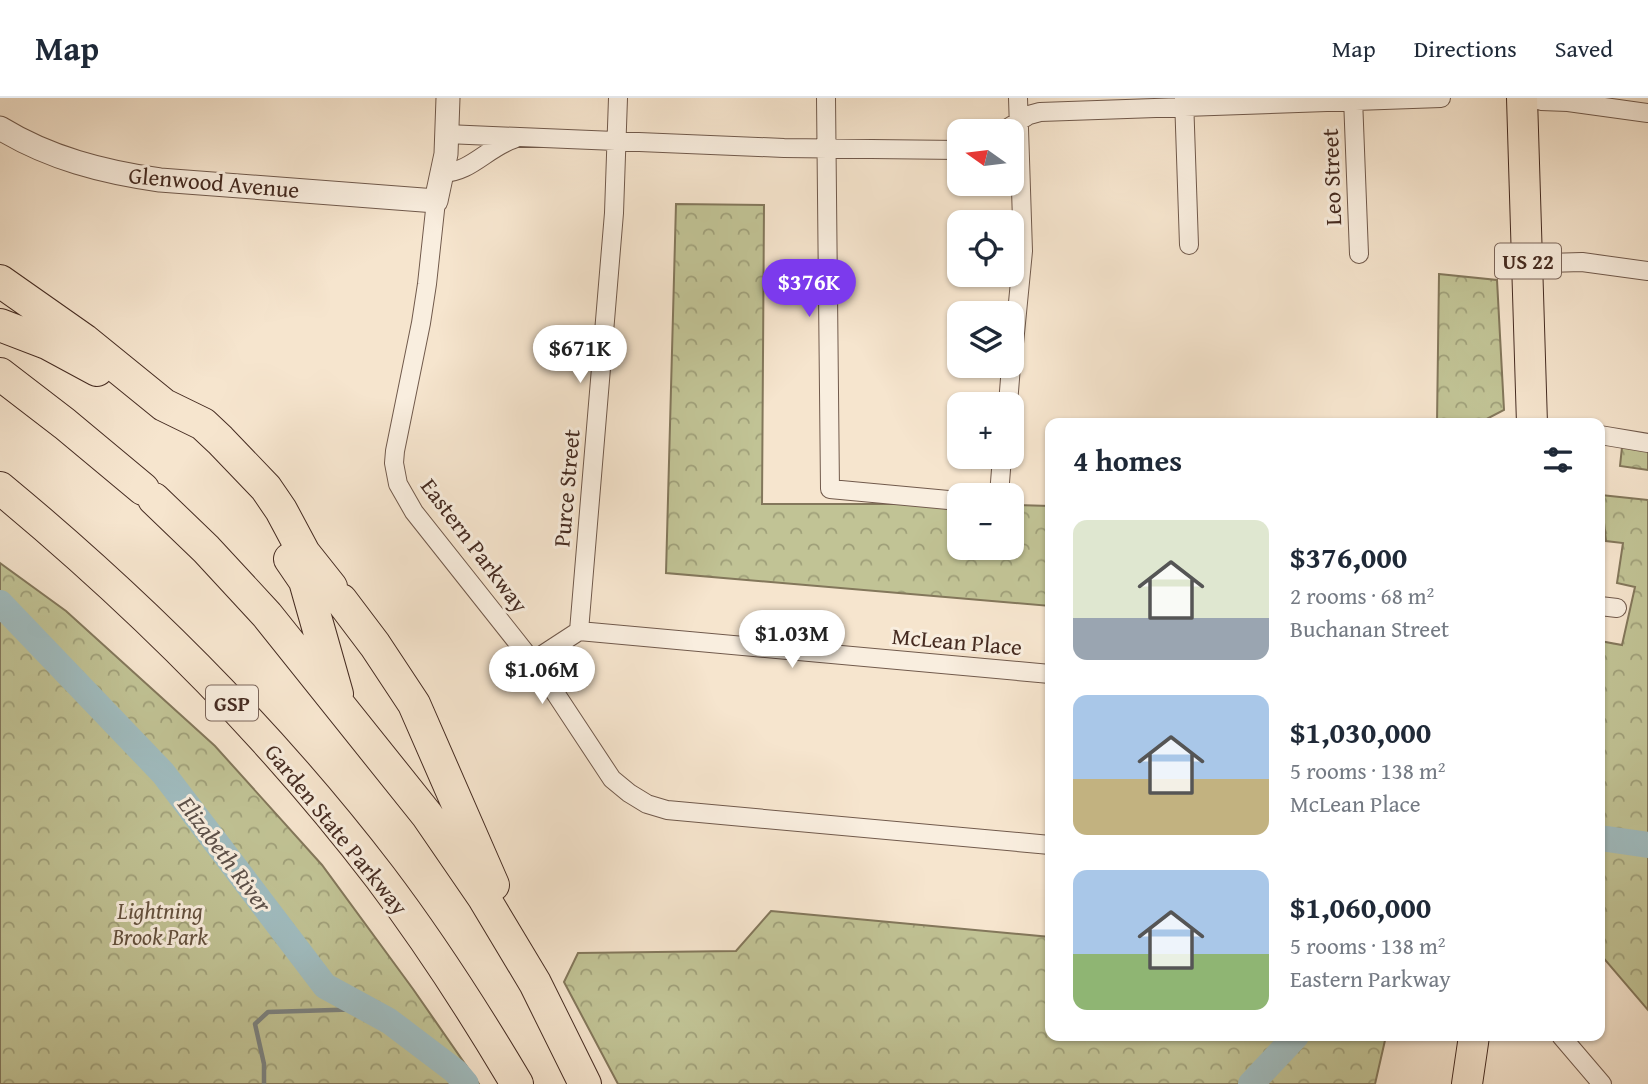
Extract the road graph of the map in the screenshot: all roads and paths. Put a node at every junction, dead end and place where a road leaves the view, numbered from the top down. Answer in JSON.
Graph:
{"nodes":[{"id":1,"x":448,"y":98,"type":"edge"},
{"id":2,"x":618,"y":98,"type":"edge"},
{"id":3,"x":826,"y":98,"type":"edge"},
{"id":4,"x":1018,"y":98,"type":"edge"},
{"id":5,"x":1441,"y":98,"type":"edge"},
{"id":6,"x":1353,"y":99,"type":"edge"},
{"id":7,"x":1535,"y":99,"type":"edge"},
{"id":8,"x":1184,"y":103,"type":"edge"},
{"id":9,"x":1607,"y":103,"type":"edge"},
{"id":10,"x":1648,"y":113,"type":"edge"},
{"id":11,"x":1019,"y":119,"type":"edge"},
{"id":12,"x":1021,"y":119,"type":"edge"},
{"id":13,"x":0,"y":128,"type":"edge"},
{"id":14,"x":446,"y":134,"type":"junction"},
{"id":15,"x":521,"y":138,"type":"junction"},
{"id":16,"x":617,"y":142,"type":"junction"},
{"id":17,"x":827,"y":149,"type":"junction"},
{"id":18,"x":947,"y":150,"type":"edge"},
{"id":19,"x":442,"y":173,"type":"junction"},
{"id":20,"x":1021,"y":196,"type":"edge"},
{"id":21,"x":436,"y":201,"type":"junction"},
{"id":22,"x":1189,"y":244,"type":"dead end"},
{"id":23,"x":1359,"y":254,"type":"dead end"},
{"id":24,"x":1547,"y":263,"type":"junction"},
{"id":25,"x":1648,"y":271,"type":"edge"},
{"id":26,"x":0,"y":281,"type":"edge"},
{"id":27,"x":1018,"y":301,"type":"edge"},
{"id":28,"x":0,"y":325,"type":"edge"},
{"id":29,"x":0,"y":374,"type":"edge"},
{"id":30,"x":156,"y":399,"type":"junction"},
{"id":31,"x":1532,"y":418,"type":"edge"},
{"id":32,"x":1552,"y":418,"type":"edge"},
{"id":33,"x":1605,"y":436,"type":"edge"},
{"id":34,"x":1648,"y":443,"type":"edge"},
{"id":35,"x":0,"y":488,"type":"edge"},
{"id":36,"x":947,"y":500,"type":"edge"},
{"id":37,"x":579,"y":631,"type":"junction"},
{"id":38,"x":533,"y":661,"type":"junction"},
{"id":39,"x":1045,"y":674,"type":"edge"},
{"id":40,"x":341,"y":706,"type":"junction"},
{"id":41,"x":1045,"y":845,"type":"edge"},
{"id":42,"x":535,"y":983,"type":"junction"},
{"id":43,"x":1453,"y":1041,"type":"edge"},
{"id":44,"x":1473,"y":1041,"type":"edge"},
{"id":45,"x":1566,"y":1041,"type":"edge"},
{"id":46,"x":579,"y":1072,"type":"edge"},
{"id":47,"x":513,"y":1076,"type":"edge"},
{"id":48,"x":1447,"y":1084,"type":"edge"},
{"id":49,"x":1466,"y":1084,"type":"edge"},
{"id":50,"x":1602,"y":1084,"type":"edge"}],
"edges":[{"from":1,"to":14,"type":"street"},
{"from":2,"to":16,"type":"street","name":"Purce Street"},
{"from":3,"to":17,"type":"street"},
{"from":4,"to":11,"type":"street"},
{"from":5,"to":6,"type":"street"},
{"from":6,"to":8,"type":"street"},
{"from":6,"to":23,"type":"street","name":"Leo Street"},
{"from":7,"to":9,"type":"street"},
{"from":7,"to":24,"type":"highway","number":"US 22"},
{"from":7,"to":31,"type":"highway","number":"US 22"},
{"from":8,"to":12,"type":"street"},
{"from":8,"to":22,"type":"street"},
{"from":9,"to":10,"type":"street"},
{"from":13,"to":21,"type":"street","name":"Glenwood Avenue"},
{"from":14,"to":15,"type":"street"},
{"from":14,"to":19,"type":"street"},
{"from":15,"to":16,"type":"street"},
{"from":15,"to":19,"type":"street"},
{"from":16,"to":17,"type":"street"},
{"from":16,"to":37,"type":"street","name":"Purce Street"},
{"from":17,"to":18,"type":"street"},
{"from":17,"to":36,"type":"street"},
{"from":19,"to":21,"type":"street"},
{"from":20,"to":27,"type":"street"},
{"from":21,"to":38,"type":"street","name":"Eastern Parkway"},
{"from":24,"to":25,"type":"street"},
{"from":24,"to":32,"type":"highway","number":"US 22"},
{"from":26,"to":30,"type":"highway"},
{"from":28,"to":30,"type":"highway"},
{"from":29,"to":40,"type":"highway"},
{"from":30,"to":40,"type":"highway"},
{"from":30,"to":42,"type":"highway"},
{"from":33,"to":34,"type":"street"},
{"from":35,"to":47,"type":"highway","name":"Garden State Parkway","number":"GSP"},
{"from":37,"to":38,"type":"street"},
{"from":37,"to":39,"type":"street","name":"McLean Place"},
{"from":38,"to":41,"type":"street","name":"Eastern Parkway"},
{"from":40,"to":42,"type":"highway"},
{"from":42,"to":46,"type":"highway"},
{"from":43,"to":48,"type":"highway"},
{"from":44,"to":49,"type":"highway"},
{"from":45,"to":50,"type":"street"}]}
